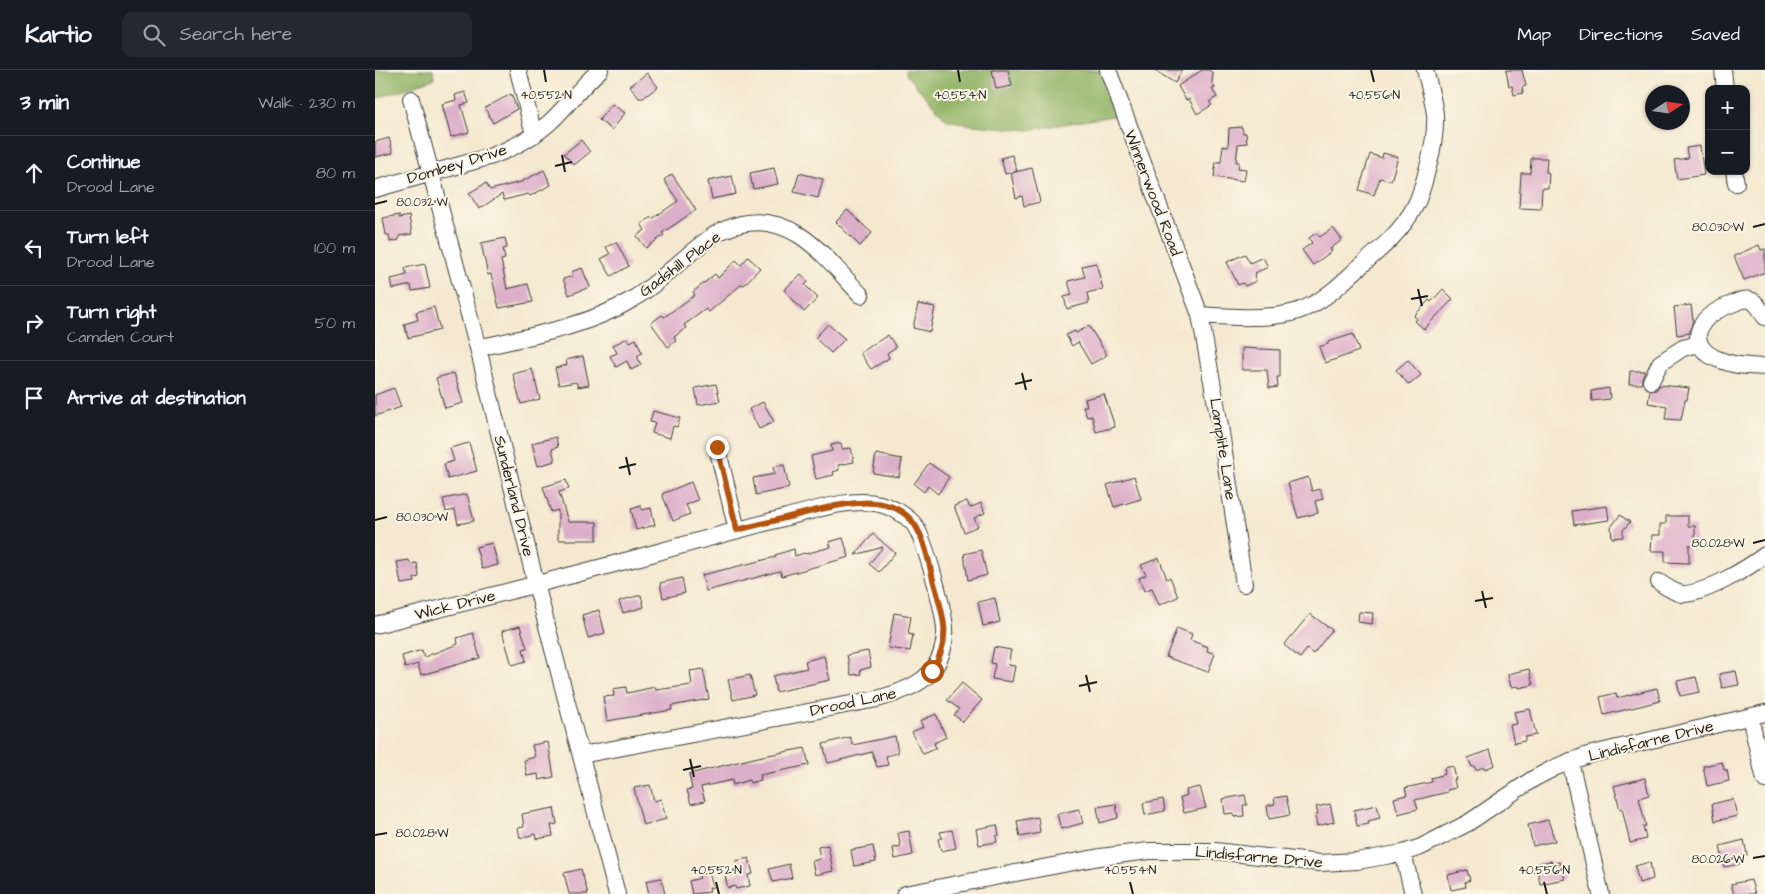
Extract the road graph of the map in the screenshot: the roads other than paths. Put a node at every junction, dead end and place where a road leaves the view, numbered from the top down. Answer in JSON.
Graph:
{"nodes":[{"id":1,"x":518,"y":70,"type":"edge"},
{"id":2,"x":600,"y":70,"type":"edge"},
{"id":3,"x":1108,"y":70,"type":"edge"},
{"id":4,"x":1425,"y":70,"type":"edge"},
{"id":5,"x":1723,"y":70,"type":"edge"},
{"id":6,"x":1725,"y":85,"type":"edge"},
{"id":7,"x":411,"y":99,"type":"dead end"},
{"id":8,"x":534,"y":135,"type":"junction"},
{"id":9,"x":431,"y":174,"type":"junction"},
{"id":10,"x":375,"y":189,"type":"edge"},
{"id":11,"x":861,"y":295,"type":"dead end"},
{"id":12,"x":1200,"y":315,"type":"junction"},
{"id":13,"x":1765,"y":317,"type":"edge"},
{"id":14,"x":1699,"y":344,"type":"junction"},
{"id":15,"x":478,"y":348,"type":"junction"},
{"id":16,"x":1765,"y":367,"type":"edge"},
{"id":17,"x":1651,"y":381,"type":"dead end"},
{"id":18,"x":717,"y":447,"type":"dead end"},
{"id":19,"x":737,"y":530,"type":"junction"},
{"id":20,"x":1765,"y":555,"type":"edge"},
{"id":21,"x":1659,"y":582,"type":"dead end"},
{"id":22,"x":536,"y":584,"type":"junction"},
{"id":23,"x":1244,"y":584,"type":"dead end"},
{"id":24,"x":375,"y":625,"type":"edge"},
{"id":25,"x":1758,"y":715,"type":"edge"},
{"id":26,"x":581,"y":755,"type":"junction"},
{"id":27,"x":1571,"y":761,"type":"junction"},
{"id":28,"x":1765,"y":780,"type":"edge"},
{"id":29,"x":1403,"y":853,"type":"junction"},
{"id":30,"x":617,"y":894,"type":"edge"},
{"id":31,"x":905,"y":894,"type":"edge"},
{"id":32,"x":1413,"y":894,"type":"edge"},
{"id":33,"x":1601,"y":894,"type":"edge"}],
"edges":[{"from":1,"to":8,"type":"street"},
{"from":2,"to":8,"type":"street","name":"Dombey Drive"},
{"from":3,"to":12,"type":"street","name":"Winnerwood Road"},
{"from":4,"to":12,"type":"street"},
{"from":5,"to":6,"type":"street"},
{"from":7,"to":9,"type":"street","name":"Sunderland Drive"},
{"from":8,"to":9,"type":"street","name":"Dombey Drive"},
{"from":9,"to":10,"type":"street","name":"Dombey Drive"},
{"from":9,"to":15,"type":"street","name":"Sunderland Drive"},
{"from":11,"to":15,"type":"street","name":"Gadshill Place"},
{"from":12,"to":23,"type":"street","name":"Lamplite Lane"},
{"from":13,"to":14,"type":"street"},
{"from":14,"to":16,"type":"street"},
{"from":14,"to":17,"type":"street"},
{"from":15,"to":22,"type":"street","name":"Sunderland Drive"},
{"from":18,"to":19,"type":"street"},
{"from":19,"to":22,"type":"street","name":"Drood Lane"},
{"from":19,"to":26,"type":"street","name":"Drood Lane"},
{"from":20,"to":21,"type":"street"},
{"from":22,"to":24,"type":"street","name":"Wick Drive"},
{"from":22,"to":26,"type":"street","name":"Sunderland Drive"},
{"from":25,"to":27,"type":"street","name":"Lindisfarne Drive"},
{"from":25,"to":28,"type":"street"},
{"from":26,"to":30,"type":"street","name":"Sunderland Drive"},
{"from":27,"to":29,"type":"street","name":"Lindisfarne Drive"},
{"from":27,"to":33,"type":"street"},
{"from":29,"to":31,"type":"street","name":"Lindisfarne Drive"},
{"from":29,"to":32,"type":"street"}]}
